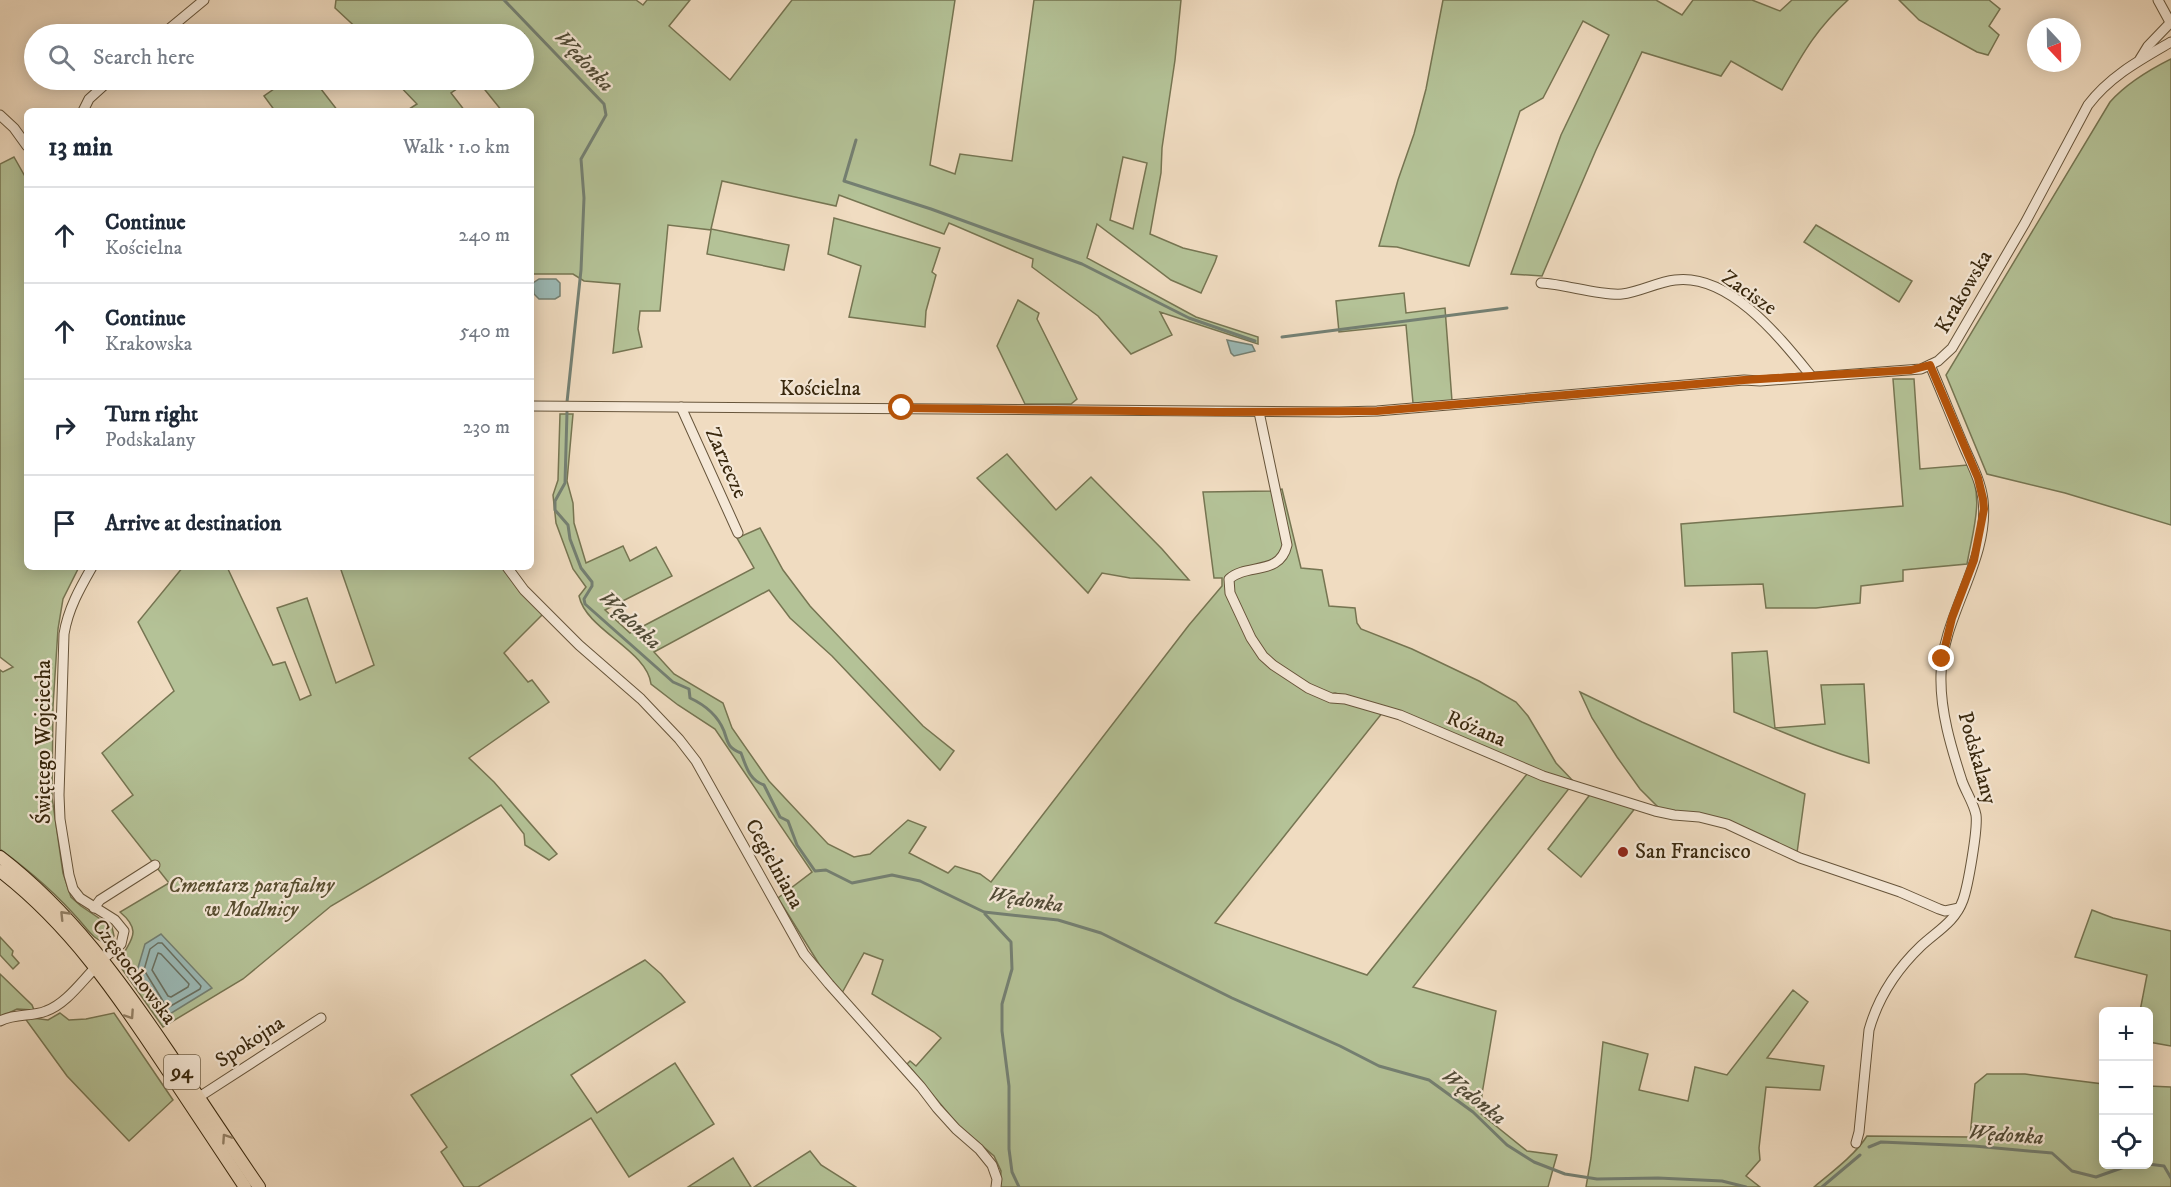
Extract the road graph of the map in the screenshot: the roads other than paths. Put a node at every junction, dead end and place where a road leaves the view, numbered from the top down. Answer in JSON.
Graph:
{"nodes":[{"id":1,"x":204,"y":0,"type":"edge"},
{"id":2,"x":2158,"y":0,"type":"edge"},
{"id":3,"x":2170,"y":22,"type":"edge"},
{"id":4,"x":175,"y":24,"type":"edge"},
{"id":5,"x":2171,"y":42,"type":"edge"},
{"id":6,"x":2140,"y":60,"type":"junction"},
{"id":7,"x":99,"y":90,"type":"edge"},
{"id":8,"x":84,"y":108,"type":"edge"},
{"id":9,"x":0,"y":115,"type":"edge"},
{"id":10,"x":24,"y":142,"type":"edge"},
{"id":11,"x":1540,"y":283,"type":"dead end"},
{"id":12,"x":1930,"y":365,"type":"junction"},
{"id":13,"x":1812,"y":377,"type":"junction"},
{"id":14,"x":534,"y":406,"type":"edge"},
{"id":15,"x":681,"y":407,"type":"junction"},
{"id":16,"x":1217,"y":412,"type":"joint"},
{"id":17,"x":1259,"y":412,"type":"junction"},
{"id":18,"x":738,"y":533,"type":"dead end"},
{"id":19,"x":90,"y":570,"type":"edge"},
{"id":20,"x":509,"y":570,"type":"edge"},
{"id":21,"x":0,"y":857,"type":"edge"},
{"id":22,"x":155,"y":865,"type":"dead end"},
{"id":23,"x":0,"y":871,"type":"edge"},
{"id":24,"x":94,"y":908,"type":"junction"},
{"id":25,"x":1959,"y":908,"type":"junction"},
{"id":26,"x":100,"y":963,"type":"junction"},
{"id":27,"x":321,"y":1018,"type":"dead end"},
{"id":28,"x":0,"y":1020,"type":"edge"},
{"id":29,"x":199,"y":1097,"type":"junction"},
{"id":30,"x":1856,"y":1143,"type":"dead end"},
{"id":31,"x":245,"y":1187,"type":"edge"},
{"id":32,"x":259,"y":1187,"type":"edge"},
{"id":33,"x":996,"y":1187,"type":"edge"}],
"edges":[{"from":1,"to":4,"type":"street"},
{"from":2,"to":3,"type":"street"},
{"from":3,"to":6,"type":"street"},
{"from":5,"to":6,"type":"street","name":"Krakowska"},
{"from":6,"to":12,"type":"street","name":"Krakowska"},
{"from":7,"to":8,"type":"street"},
{"from":9,"to":10,"type":"street"},
{"from":11,"to":13,"type":"street","name":"Zacisze"},
{"from":12,"to":13,"type":"street","name":"Krakowska"},
{"from":12,"to":25,"type":"street","name":"Podskalany"},
{"from":13,"to":17,"type":"street","name":"Krakowska"},
{"from":14,"to":15,"type":"street","name":"Kościelna"},
{"from":15,"to":16,"type":"street","name":"Kościelna"},
{"from":15,"to":18,"type":"street","name":"Zarzecze"},
{"from":16,"to":17,"type":"street","name":"Krakowska"},
{"from":17,"to":25,"type":"street","name":"Różana"},
{"from":19,"to":24,"type":"street","name":"Świętego Wojciecha"},
{"from":20,"to":33,"type":"street","name":"Cegielniana"},
{"from":26,"to":21,"type":"main road","name":"Częstochowska","number":"94","one_way":true},
{"from":22,"to":24,"type":"street"},
{"from":23,"to":26,"type":"main road","name":"Częstochowska","number":"94"},
{"from":24,"to":26,"type":"street","name":"Świętego Wojciecha"},
{"from":25,"to":30,"type":"street","name":"Podskalany"},
{"from":26,"to":28,"type":"street"},
{"from":26,"to":29,"type":"main road","name":"Częstochowska","number":"94"},
{"from":26,"to":31,"type":"main road","name":"Częstochowska","number":"94","one_way":true},
{"from":27,"to":29,"type":"street","name":"Spokojna"},
{"from":32,"to":29,"type":"main road","name":"Częstochowska","number":"94","one_way":true}]}
